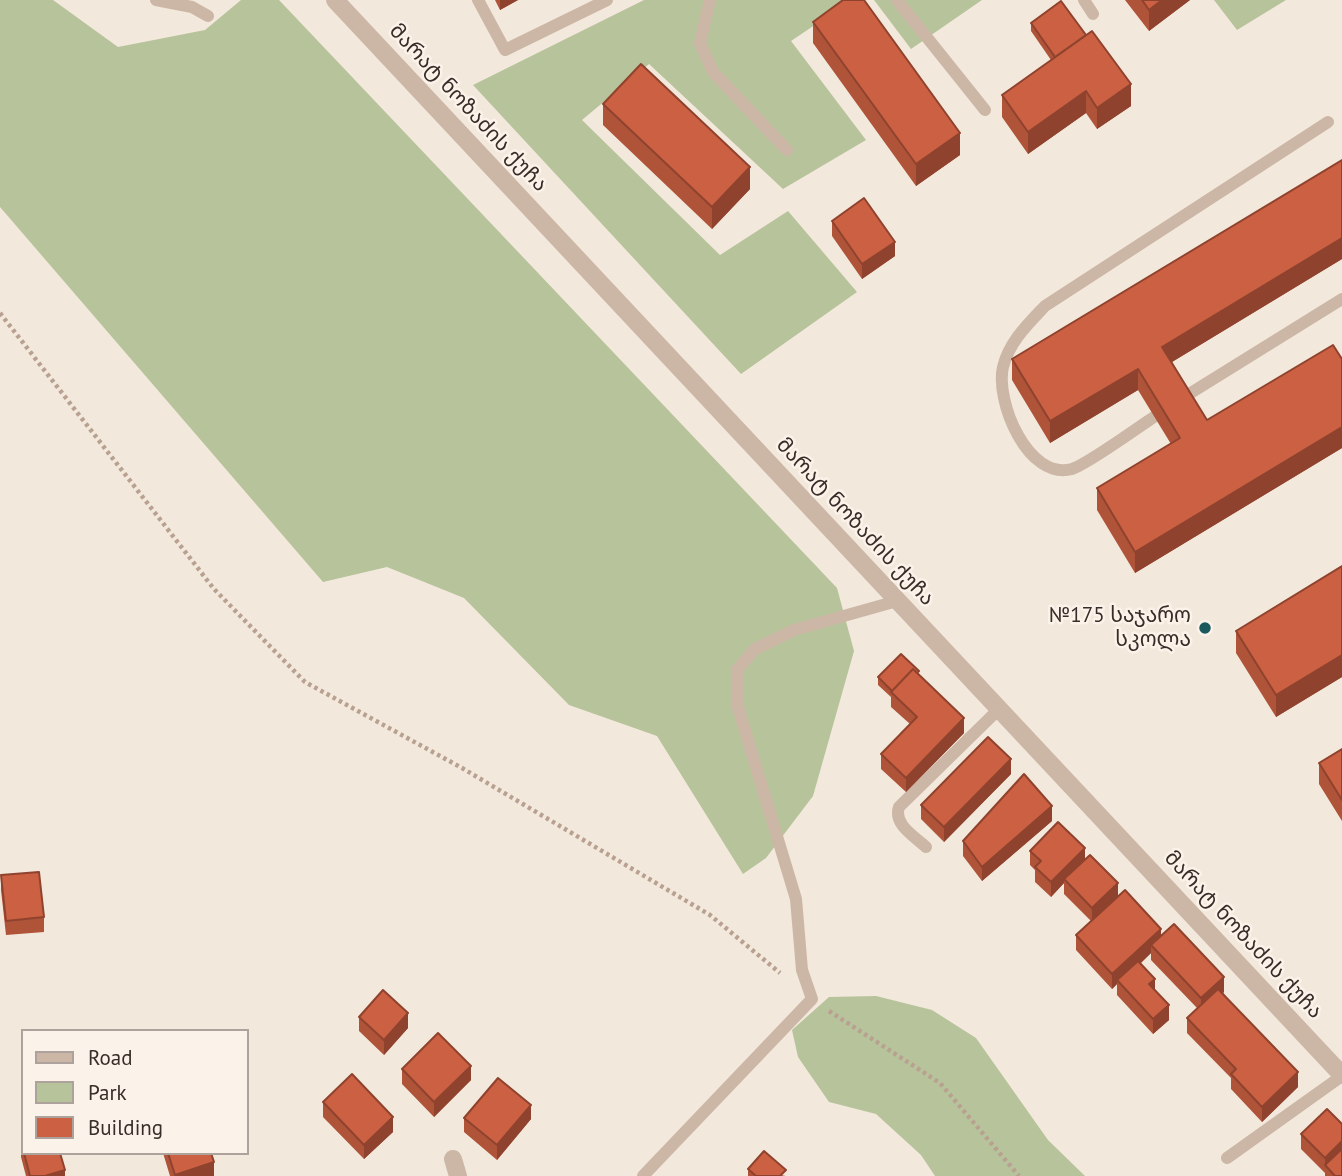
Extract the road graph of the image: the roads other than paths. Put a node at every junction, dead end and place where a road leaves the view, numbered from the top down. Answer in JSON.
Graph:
{"nodes":[{"id":1,"x":156,"y":0,"type":"edge"},
{"id":2,"x":335,"y":0,"type":"edge"},
{"id":3,"x":478,"y":0,"type":"edge"},
{"id":4,"x":607,"y":0,"type":"edge"},
{"id":5,"x":710,"y":0,"type":"edge"},
{"id":6,"x":897,"y":0,"type":"edge"},
{"id":7,"x":1084,"y":0,"type":"edge"},
{"id":8,"x":1093,"y":14,"type":"dead end"},
{"id":9,"x":208,"y":16,"type":"dead end"},
{"id":10,"x":985,"y":110,"type":"dead end"},
{"id":11,"x":1328,"y":122,"type":"dead end"},
{"id":12,"x":788,"y":149,"type":"dead end"},
{"id":13,"x":1342,"y":299,"type":"edge"},
{"id":14,"x":1181,"y":399,"type":"edge"},
{"id":15,"x":1154,"y":417,"type":"edge"},
{"id":16,"x":897,"y":601,"type":"junction"},
{"id":17,"x":1000,"y":708,"type":"junction"},
{"id":18,"x":926,"y":847,"type":"dead end"},
{"id":19,"x":1342,"y":1075,"type":"edge"},
{"id":20,"x":1227,"y":1158,"type":"dead end"},
{"id":21,"x":643,"y":1176,"type":"edge"}],
"edges":[{"from":1,"to":9,"type":"lane"},
{"from":2,"to":16,"type":"street","name":"მარატ ნოზაძის ქუჩა"},
{"from":3,"to":4,"type":"lane"},
{"from":5,"to":12,"type":"lane"},
{"from":6,"to":10,"type":"lane"},
{"from":7,"to":8,"type":"lane"},
{"from":11,"to":15,"type":"lane"},
{"from":13,"to":14,"type":"lane"},
{"from":16,"to":17,"type":"street","name":"მარატ ნოზაძის ქუჩა"},
{"from":16,"to":21,"type":"lane"},
{"from":17,"to":18,"type":"lane"},
{"from":17,"to":19,"type":"street","name":"მარატ ნოზაძის ქუჩა"},
{"from":19,"to":20,"type":"lane"}]}
